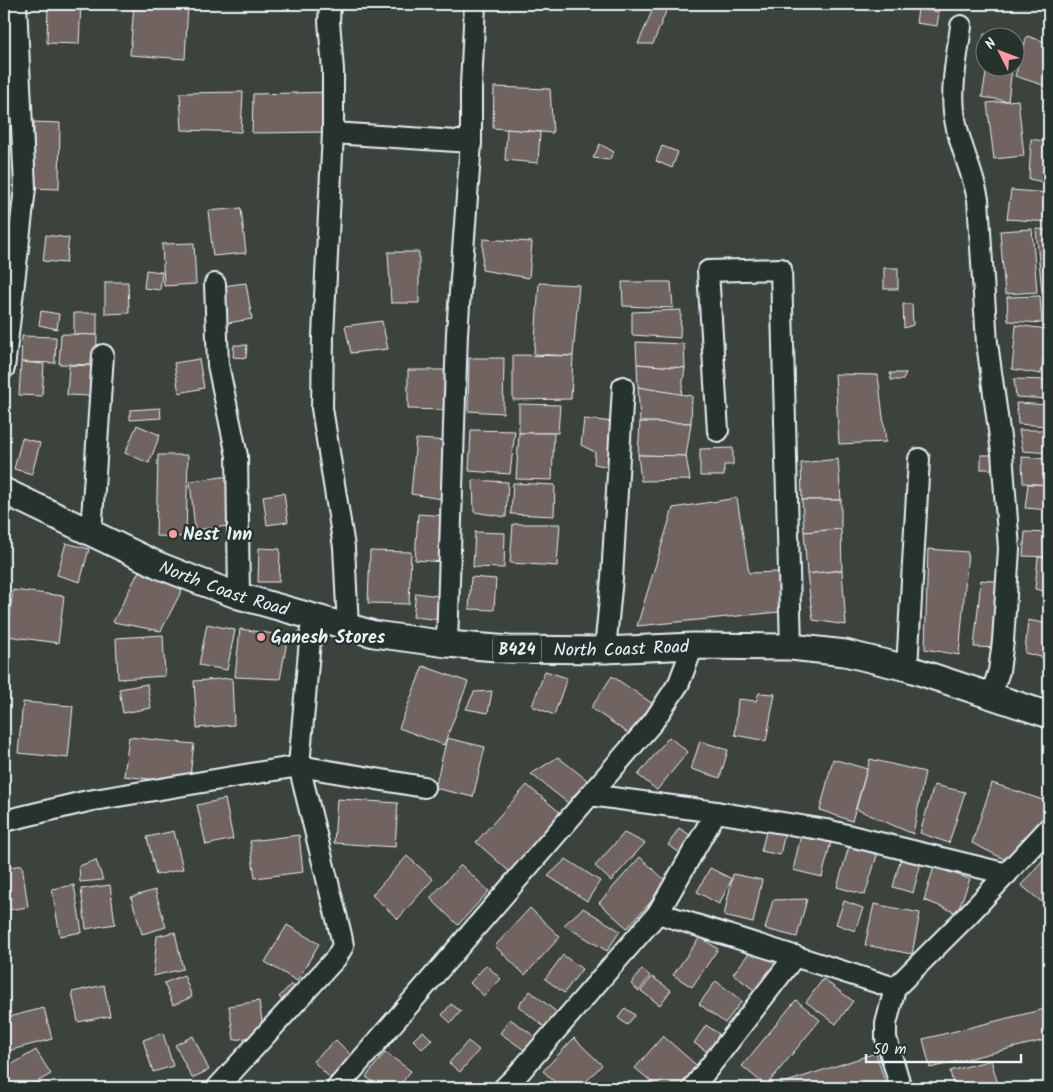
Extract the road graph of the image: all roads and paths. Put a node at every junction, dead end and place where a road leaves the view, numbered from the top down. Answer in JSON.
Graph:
{"nodes":[{"id":1,"x":16,"y":4,"type":"edge"},
{"id":2,"x":330,"y":4,"type":"edge"},
{"id":3,"x":475,"y":4,"type":"edge"},
{"id":4,"x":961,"y":26,"type":"dead end"},
{"id":5,"x":333,"y":133,"type":"junction"},
{"id":6,"x":471,"y":142,"type":"junction"},
{"id":7,"x":215,"y":284,"type":"dead end"},
{"id":8,"x":103,"y":356,"type":"dead end"},
{"id":9,"x":4,"y":368,"type":"edge"},
{"id":10,"x":623,"y":387,"type":"dead end"},
{"id":11,"x":718,"y":431,"type":"dead end"},
{"id":12,"x":919,"y":459,"type":"dead end"},
{"id":13,"x":4,"y":491,"type":"edge"},
{"id":14,"x":90,"y":533,"type":"junction"},
{"id":15,"x":239,"y":596,"type":"junction"},
{"id":16,"x":312,"y":617,"type":"junction"},
{"id":17,"x":348,"y":627,"type":"junction"},
{"id":18,"x":447,"y":644,"type":"junction"},
{"id":19,"x":693,"y":646,"type":"junction"},
{"id":20,"x":791,"y":647,"type":"junction"},
{"id":21,"x":605,"y":650,"type":"junction"},
{"id":22,"x":907,"y":668,"type":"junction"},
{"id":23,"x":991,"y":696,"type":"junction"},
{"id":24,"x":1049,"y":714,"type":"edge"},
{"id":25,"x":299,"y":766,"type":"junction"},
{"id":26,"x":424,"y":787,"type":"dead end"},
{"id":27,"x":590,"y":796,"type":"junction"},
{"id":28,"x":716,"y":812,"type":"junction"},
{"id":29,"x":4,"y":821,"type":"edge"},
{"id":30,"x":1049,"y":828,"type":"edge"},
{"id":31,"x":1007,"y":874,"type":"junction"},
{"id":32,"x":658,"y":913,"type":"junction"},
{"id":33,"x":795,"y":956,"type":"junction"},
{"id":34,"x":895,"y":988,"type":"junction"},
{"id":35,"x":217,"y":1088,"type":"edge"},
{"id":36,"x":337,"y":1088,"type":"edge"},
{"id":37,"x":504,"y":1088,"type":"edge"},
{"id":38,"x":693,"y":1088,"type":"edge"},
{"id":39,"x":901,"y":1088,"type":"edge"}],
"edges":[{"from":1,"to":9,"type":"street"},
{"from":2,"to":5,"type":"street"},
{"from":3,"to":6,"type":"street"},
{"from":4,"to":23,"type":"street"},
{"from":5,"to":6,"type":"street"},
{"from":5,"to":17,"type":"street"},
{"from":6,"to":18,"type":"street"},
{"from":7,"to":15,"type":"street"},
{"from":8,"to":14,"type":"street"},
{"from":10,"to":21,"type":"street"},
{"from":11,"to":20,"type":"street"},
{"from":12,"to":22,"type":"street"},
{"from":13,"to":14,"type":"main road","name":"North Coast Road","number":"B424"},
{"from":14,"to":15,"type":"main road","name":"North Coast Road","number":"B424"},
{"from":15,"to":16,"type":"main road","name":"North Coast Road","number":"B424"},
{"from":16,"to":17,"type":"main road","name":"North Coast Road","number":"B424"},
{"from":16,"to":25,"type":"street"},
{"from":17,"to":18,"type":"main road","name":"North Coast Road","number":"B424"},
{"from":18,"to":21,"type":"main road","name":"North Coast Road","number":"B424"},
{"from":19,"to":20,"type":"main road","name":"North Coast Road","number":"B424"},
{"from":19,"to":21,"type":"main road","name":"North Coast Road","number":"B424"},
{"from":19,"to":27,"type":"street"},
{"from":20,"to":22,"type":"main road","name":"North Coast Road","number":"B424"},
{"from":22,"to":23,"type":"main road","name":"North Coast Road","number":"B424"},
{"from":23,"to":24,"type":"main road","name":"North Coast Road","number":"B424"},
{"from":25,"to":26,"type":"street"},
{"from":25,"to":29,"type":"street"},
{"from":25,"to":35,"type":"street"},
{"from":27,"to":28,"type":"street"},
{"from":27,"to":36,"type":"street"},
{"from":28,"to":31,"type":"street"},
{"from":28,"to":32,"type":"street"},
{"from":30,"to":31,"type":"street"},
{"from":31,"to":34,"type":"street"},
{"from":32,"to":33,"type":"street"},
{"from":32,"to":37,"type":"street"},
{"from":33,"to":34,"type":"street"},
{"from":33,"to":38,"type":"street"},
{"from":34,"to":39,"type":"street"}]}
